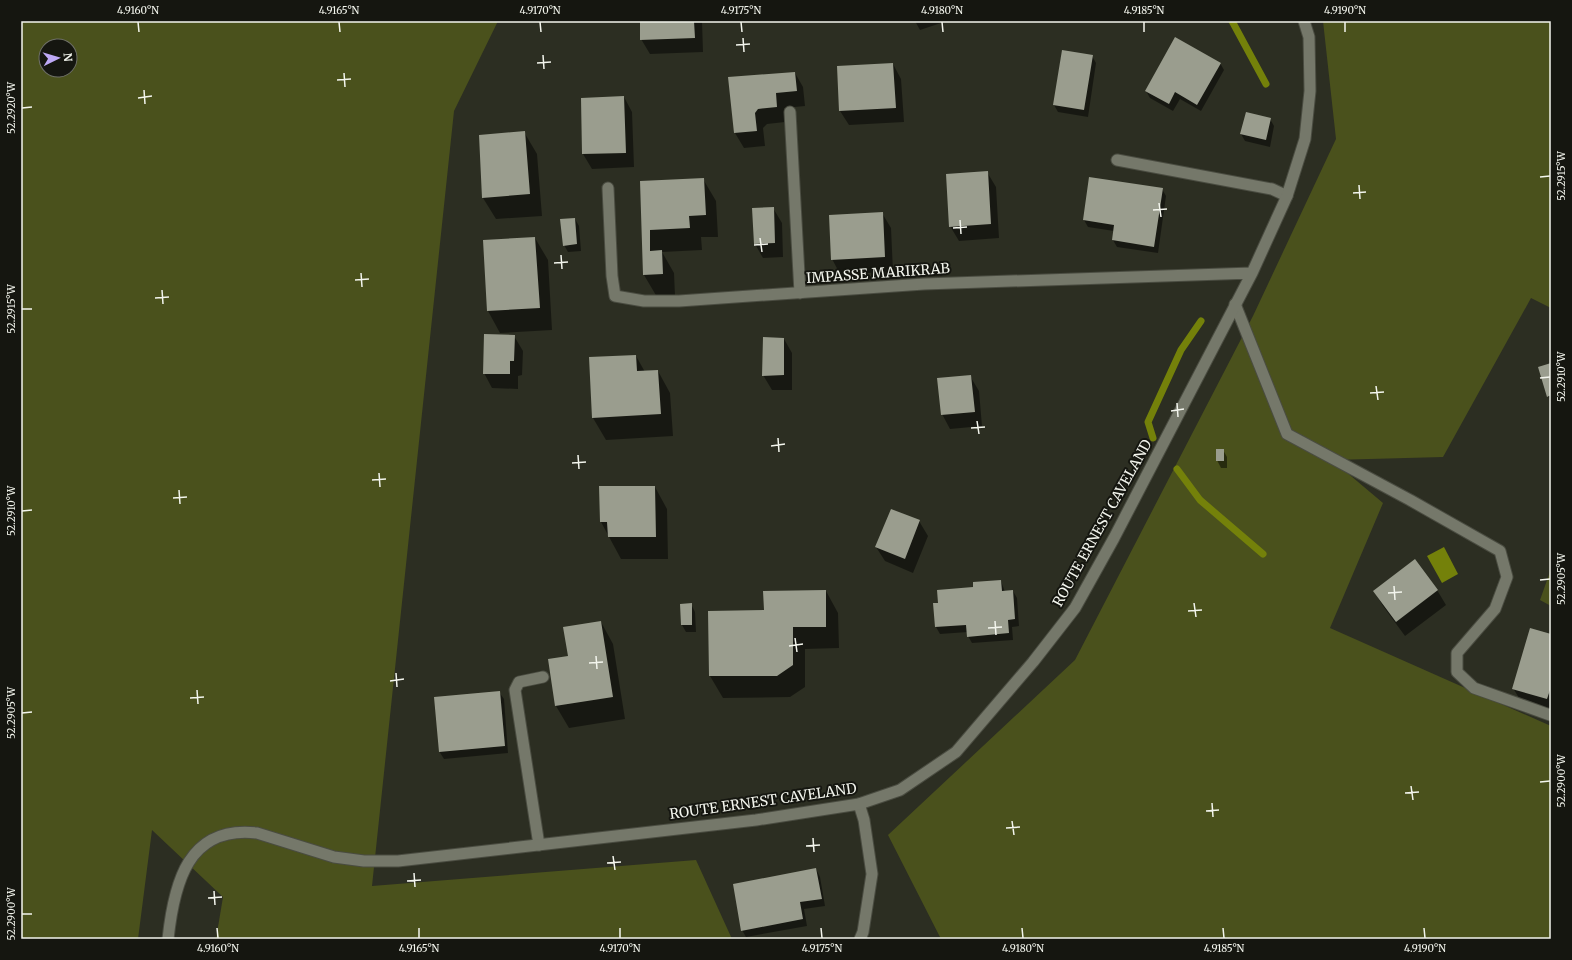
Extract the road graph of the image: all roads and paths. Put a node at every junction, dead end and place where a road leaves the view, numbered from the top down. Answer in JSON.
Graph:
{"nodes":[{"id":1,"x":1304,"y":21,"type":"edge"},
{"id":2,"x":790,"y":112,"type":"dead end"},
{"id":3,"x":1117,"y":160,"type":"dead end"},
{"id":4,"x":608,"y":188,"type":"dead end"},
{"id":5,"x":1287,"y":196,"type":"junction"},
{"id":6,"x":1252,"y":273,"type":"junction"},
{"id":7,"x":800,"y":293,"type":"junction"},
{"id":8,"x":1235,"y":304,"type":"junction"},
{"id":9,"x":543,"y":677,"type":"dead end"},
{"id":10,"x":1550,"y":715,"type":"dead end"},
{"id":11,"x":859,"y":804,"type":"junction"},
{"id":12,"x":539,"y":845,"type":"junction"},
{"id":13,"x":168,"y":939,"type":"edge"},
{"id":14,"x":860,"y":939,"type":"edge"}],
"edges":[{"from":1,"to":5,"type":"street","name":"ROUTE ERNEST CAVELAND"},
{"from":2,"to":7,"type":"street"},
{"from":3,"to":5,"type":"street"},
{"from":4,"to":7,"type":"street","name":"IMPASSE MARIKRAB"},
{"from":5,"to":6,"type":"street","name":"ROUTE ERNEST CAVELAND"},
{"from":6,"to":7,"type":"street","name":"IMPASSE MARIKRAB"},
{"from":6,"to":8,"type":"street","name":"ROUTE ERNEST CAVELAND"},
{"from":8,"to":10,"type":"street"},
{"from":8,"to":11,"type":"street","name":"ROUTE ERNEST CAVELAND"},
{"from":9,"to":12,"type":"street"},
{"from":11,"to":12,"type":"street","name":"ROUTE ERNEST CAVELAND"},
{"from":11,"to":14,"type":"street"},
{"from":12,"to":13,"type":"street","name":"ROUTE ERNEST CAVELAND"}]}
